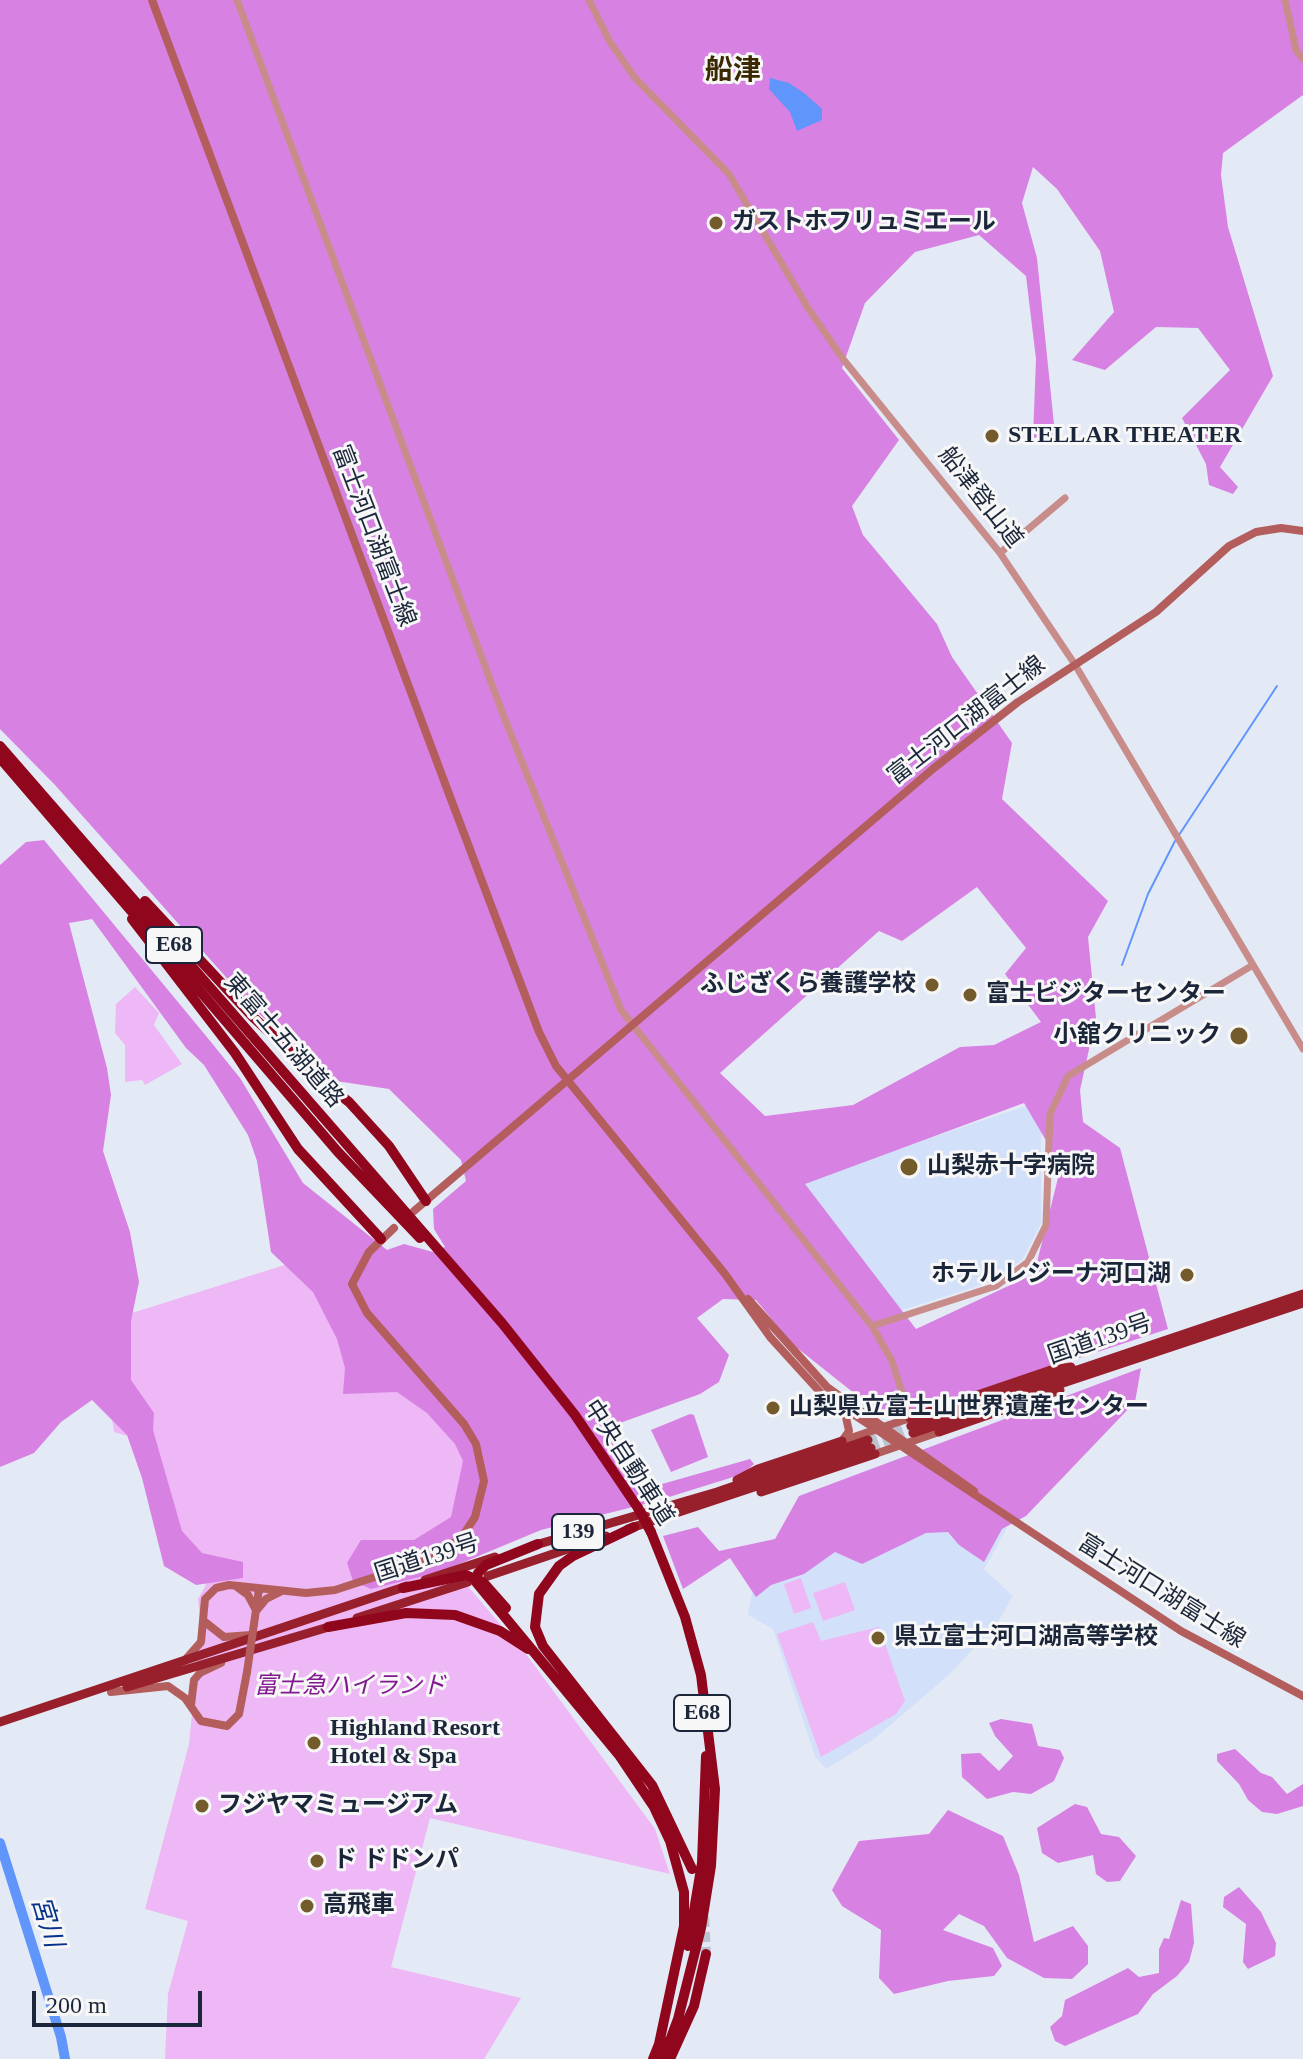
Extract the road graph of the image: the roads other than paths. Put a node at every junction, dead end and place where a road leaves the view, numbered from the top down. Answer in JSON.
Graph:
{"nodes":[{"id":1,"x":152,"y":0,"type":"edge"},
{"id":2,"x":237,"y":0,"type":"edge"},
{"id":3,"x":589,"y":0,"type":"edge"},
{"id":4,"x":1285,"y":0,"type":"edge"},
{"id":5,"x":1303,"y":59,"type":"edge"},
{"id":6,"x":1065,"y":498,"type":"dead end"},
{"id":7,"x":1303,"y":531,"type":"edge"},
{"id":8,"x":1000,"y":553,"type":"junction"},
{"id":9,"x":1074,"y":663,"type":"junction"},
{"id":10,"x":0,"y":746,"type":"edge"},
{"id":11,"x":0,"y":758,"type":"edge"},
{"id":12,"x":87,"y":843,"type":"junction"},
{"id":13,"x":121,"y":896,"type":"junction"},
{"id":14,"x":1253,"y":965,"type":"junction"},
{"id":15,"x":631,"y":1026,"type":"junction"},
{"id":16,"x":1303,"y":1049,"type":"edge"},
{"id":17,"x":567,"y":1081,"type":"junction"},
{"id":18,"x":343,"y":1148,"type":"junction"},
{"id":19,"x":426,"y":1201,"type":"junction"},
{"id":20,"x":414,"y":1211,"type":"dead end"},
{"id":21,"x":394,"y":1228,"type":"dead end"},
{"id":22,"x":381,"y":1239,"type":"junction"},
{"id":23,"x":725,"y":1274,"type":"junction"},
{"id":24,"x":1303,"y":1294,"type":"edge"},
{"id":25,"x":1303,"y":1303,"type":"edge"},
{"id":26,"x":872,"y":1326,"type":"junction"},
{"id":27,"x":1094,"y":1368,"type":"junction"},
{"id":28,"x":844,"y":1411,"type":"junction"},
{"id":29,"x":911,"y":1426,"type":"junction"},
{"id":30,"x":884,"y":1432,"type":"junction"},
{"id":31,"x":939,"y":1432,"type":"junction"},
{"id":32,"x":896,"y":1435,"type":"junction"},
{"id":33,"x":842,"y":1441,"type":"junction"},
{"id":34,"x":872,"y":1443,"type":"junction"},
{"id":35,"x":907,"y":1443,"type":"junction"},
{"id":36,"x":897,"y":1446,"type":"junction"},
{"id":37,"x":934,"y":1460,"type":"junction"},
{"id":38,"x":717,"y":1496,"type":"junction"},
{"id":39,"x":1003,"y":1514,"type":"junction"},
{"id":40,"x":634,"y":1527,"type":"junction"},
{"id":41,"x":649,"y":1533,"type":"junction"},
{"id":42,"x":538,"y":1544,"type":"junction"},
{"id":43,"x":488,"y":1576,"type":"dead end"},
{"id":44,"x":472,"y":1581,"type":"junction"},
{"id":45,"x":234,"y":1585,"type":"junction"},
{"id":46,"x":403,"y":1588,"type":"junction"},
{"id":47,"x":259,"y":1589,"type":"junction"},
{"id":48,"x":281,"y":1592,"type":"junction"},
{"id":49,"x":256,"y":1611,"type":"junction"},
{"id":50,"x":205,"y":1622,"type":"junction"},
{"id":51,"x":287,"y":1626,"type":"junction"},
{"id":52,"x":328,"y":1627,"type":"junction"},
{"id":53,"x":547,"y":1660,"type":"junction"},
{"id":54,"x":174,"y":1664,"type":"junction"},
{"id":55,"x":111,"y":1692,"type":"junction"},
{"id":56,"x":1303,"y":1696,"type":"edge"},
{"id":57,"x":191,"y":1706,"type":"junction"},
{"id":58,"x":0,"y":1722,"type":"edge"},
{"id":59,"x":0,"y":1729,"type":"edge"},
{"id":60,"x":692,"y":1869,"type":"dead end"},
{"id":61,"x":706,"y":1954,"type":"tunnel mouth"},
{"id":62,"x":659,"y":2044,"type":"junction"},
{"id":63,"x":653,"y":2059,"type":"edge"},
{"id":64,"x":663,"y":2059,"type":"edge"},
{"id":65,"x":670,"y":2059,"type":"edge"}],
"edges":[{"from":1,"to":17,"type":"main road","name":"富士河口湖富士線"},
{"from":2,"to":15,"type":"street"},
{"from":3,"to":8,"type":"street","name":"船津登山道"},
{"from":4,"to":5,"type":"street"},
{"from":6,"to":8,"type":"street"},
{"from":7,"to":9,"type":"main road","name":"富士河口湖富士線"},
{"from":8,"to":9,"type":"street","name":"船津登山道"},
{"from":9,"to":14,"type":"street","name":"船津登山道"},
{"from":9,"to":15,"type":"main road","name":"富士河口湖富士線"},
{"from":10,"to":12,"type":"highway","name":"東富士五湖道路","number":"E68"},
{"from":11,"to":13,"type":"highway","name":"東富士五湖道路","number":"E68"},
{"from":12,"to":18,"type":"highway","name":"東富士五湖道路","number":"E68"},
{"from":12,"to":19,"type":"highway"},
{"from":13,"to":18,"type":"highway","name":"東富士五湖道路","number":"E68"},
{"from":13,"to":22,"type":"highway","number":"E68"},
{"from":14,"to":16,"type":"street","name":"船津登山道"},
{"from":14,"to":26,"type":"street"},
{"from":15,"to":17,"type":"main road","name":"富士河口湖富士線"},
{"from":15,"to":26,"type":"street"},
{"from":17,"to":19,"type":"main road","name":"富士河口湖富士線"},
{"from":17,"to":23,"type":"main road","name":"富士河口湖富士線"},
{"from":18,"to":41,"type":"highway","name":"中央自動車道","number":"E68","bridge":true},
{"from":19,"to":20,"type":"main road","name":"富士河口湖富士線"},
{"from":21,"to":22,"type":"main road"},
{"from":22,"to":48,"type":"main road"},
{"from":23,"to":28,"type":"main road","name":"富士河口湖富士線"},
{"from":23,"to":30,"type":"main road","name":"富士河口湖富士線"},
{"from":24,"to":27,"type":"highway","name":"国道139号"},
{"from":25,"to":27,"type":"highway","name":"国道139号"},
{"from":26,"to":29,"type":"street"},
{"from":27,"to":29,"type":"highway","name":"国道139号"},
{"from":27,"to":29,"type":"highway"},
{"from":27,"to":31,"type":"highway"},
{"from":28,"to":33,"type":"main road"},
{"from":28,"to":34,"type":"main road","name":"富士河口湖富士線"},
{"from":29,"to":30,"type":"main road"},
{"from":29,"to":32,"type":"main road"},
{"from":29,"to":35,"type":"main road"},
{"from":30,"to":32,"type":"main road","name":"富士河口湖富士線"},
{"from":30,"to":34,"type":"main road"},
{"from":30,"to":34,"type":"main road"},
{"from":30,"to":36,"type":"main road","name":"富士河口湖富士線"},
{"from":31,"to":35,"type":"main road"},
{"from":31,"to":37,"type":"main road"},
{"from":32,"to":35,"type":"main road","name":"富士河口湖富士線"},
{"from":32,"to":36,"type":"main road"},
{"from":33,"to":34,"type":"main road"},
{"from":33,"to":38,"type":"highway"},
{"from":34,"to":36,"type":"main road"},
{"from":34,"to":38,"type":"highway","name":"国道139号","number":"139"},
{"from":34,"to":38,"type":"highway"},
{"from":35,"to":36,"type":"main road"},
{"from":35,"to":37,"type":"main road","name":"富士河口湖富士線"},
{"from":36,"to":39,"type":"main road","name":"富士河口湖富士線"},
{"from":37,"to":39,"type":"main road","name":"富士河口湖富士線"},
{"from":38,"to":40,"type":"highway","name":"国道139号","number":"139"},
{"from":38,"to":42,"type":"highway","name":"国道139号","number":"139"},
{"from":39,"to":56,"type":"main road","name":"富士河口湖富士線"},
{"from":40,"to":43,"type":"highway","name":"国道139号","number":"139"},
{"from":40,"to":53,"type":"highway"},
{"from":41,"to":62,"type":"highway","name":"中央自動車道","number":"E68"},
{"from":41,"to":64,"type":"highway","name":"中央自動車道","number":"E68"},
{"from":42,"to":44,"type":"highway"},
{"from":42,"to":46,"type":"highway","name":"国道139号","number":"139"},
{"from":44,"to":46,"type":"highway"},
{"from":44,"to":52,"type":"highway","name":"国道139号"},
{"from":44,"to":53,"type":"highway"},
{"from":45,"to":47,"type":"main road"},
{"from":45,"to":49,"type":"main road"},
{"from":45,"to":50,"type":"main road"},
{"from":46,"to":51,"type":"highway","name":"国道139号","number":"139"},
{"from":47,"to":48,"type":"main road"},
{"from":47,"to":49,"type":"main road"},
{"from":48,"to":49,"type":"main road"},
{"from":49,"to":57,"type":"main road","bridge":true},
{"from":50,"to":51,"type":"main road"},
{"from":50,"to":54,"type":"main road"},
{"from":51,"to":54,"type":"highway","name":"国道139号","number":"139"},
{"from":52,"to":53,"type":"highway"},
{"from":52,"to":55,"type":"highway","name":"国道139号"},
{"from":52,"to":57,"type":"main road"},
{"from":53,"to":60,"type":"highway"},
{"from":53,"to":62,"type":"highway"},
{"from":54,"to":58,"type":"highway","name":"国道139号","number":"139"},
{"from":55,"to":57,"type":"main road"},
{"from":55,"to":59,"type":"highway","name":"国道139号"},
{"from":61,"to":65,"type":"highway"},
{"from":62,"to":63,"type":"highway","name":"中央自動車道","number":"E68"}]}
